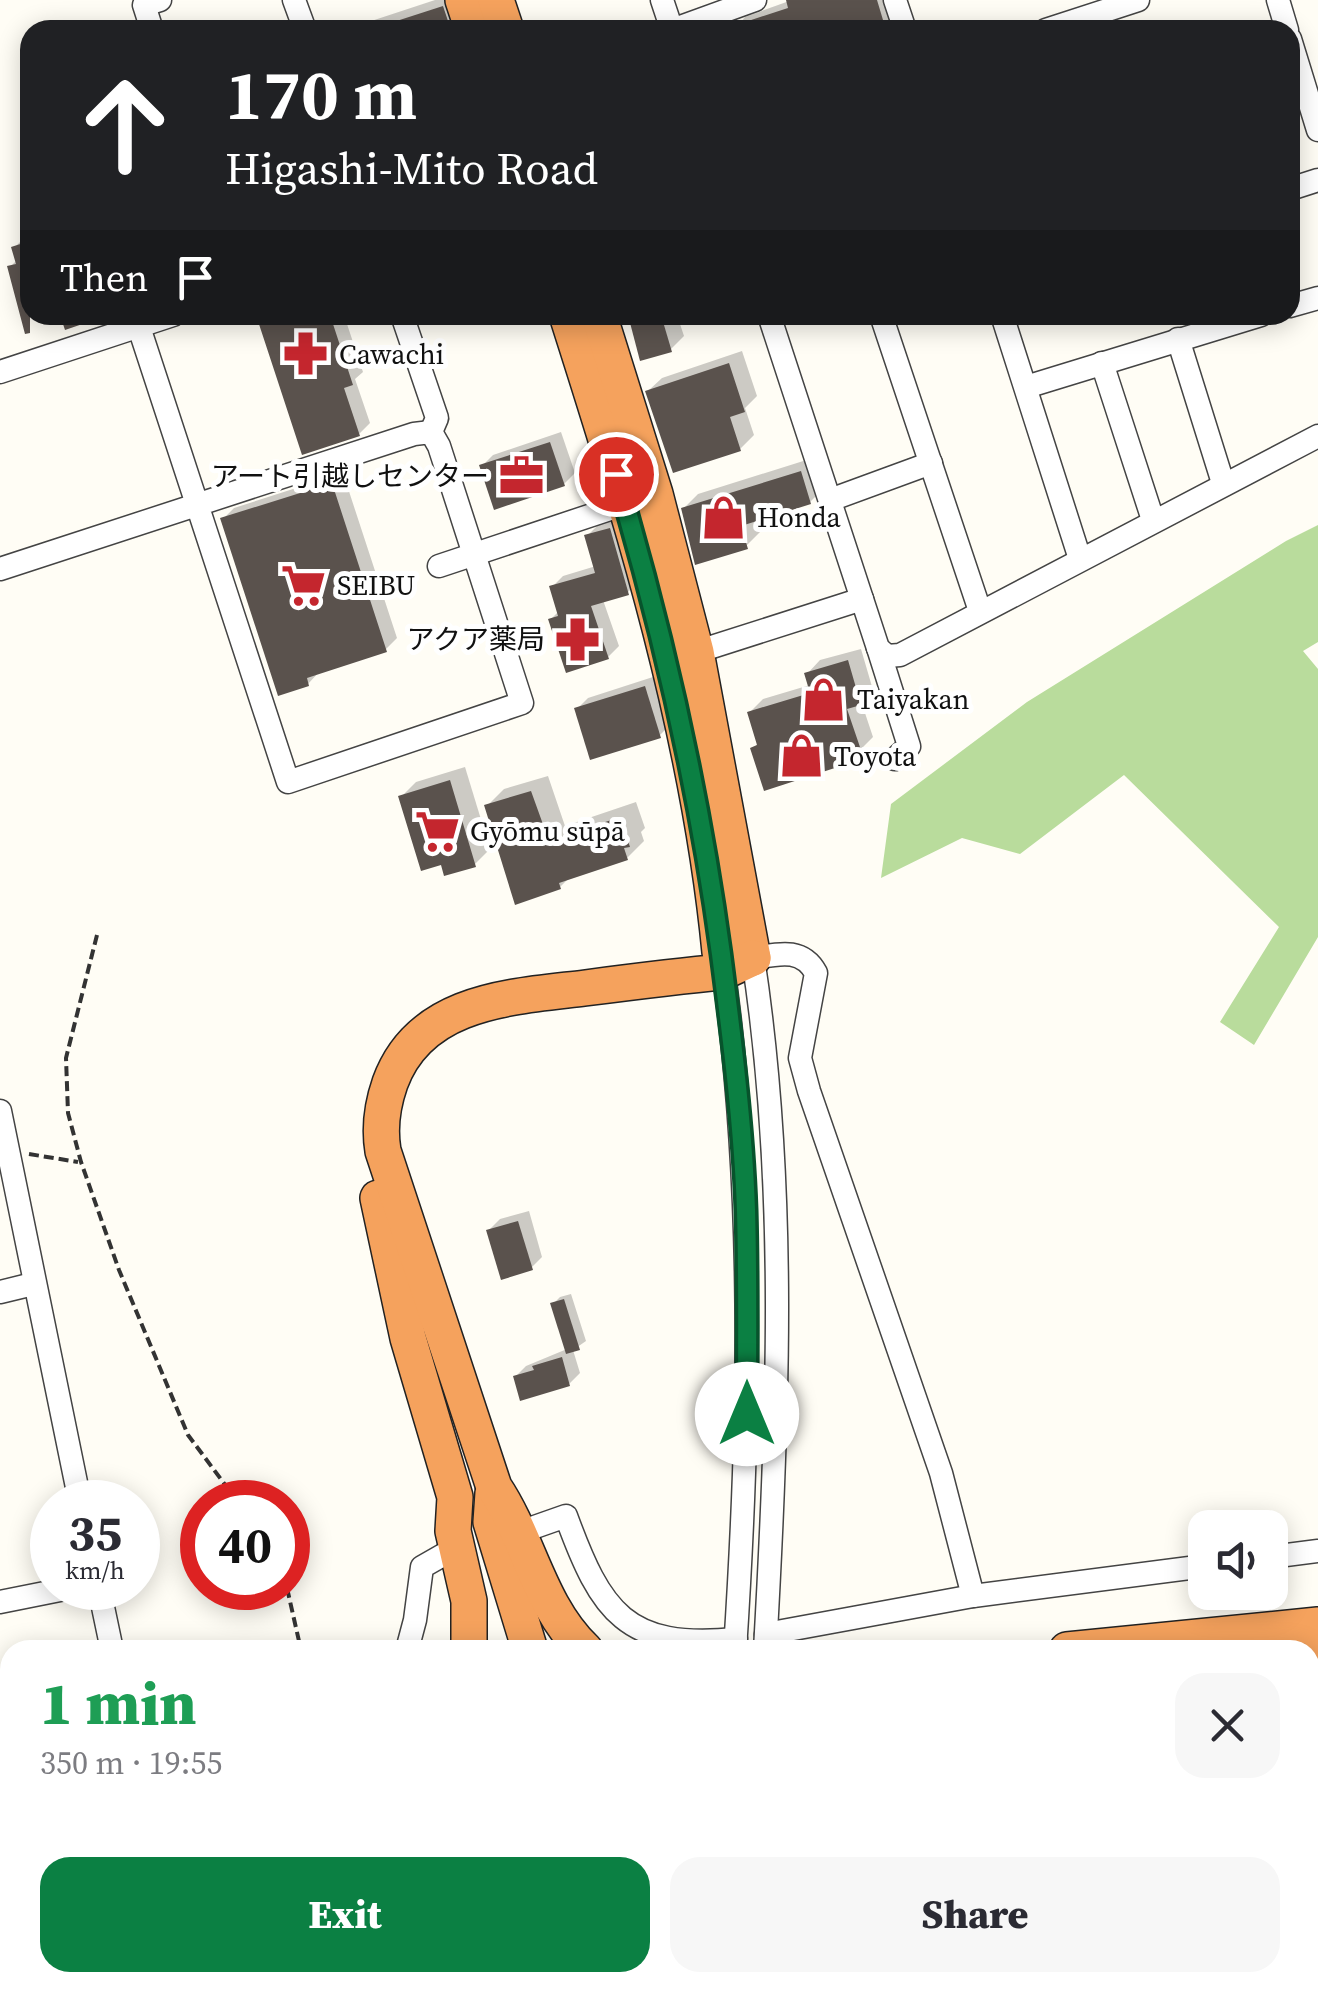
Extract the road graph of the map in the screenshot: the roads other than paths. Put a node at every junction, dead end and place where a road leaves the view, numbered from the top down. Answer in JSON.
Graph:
{"nodes":[{"id":1,"x":160,"y":0,"type":"edge"},
{"id":2,"x":755,"y":0,"type":"edge"},
{"id":3,"x":1138,"y":0,"type":"edge"},
{"id":4,"x":149,"y":20,"type":"edge"},
{"id":5,"x":700,"y":20,"type":"edge"},
{"id":6,"x":1077,"y":20,"type":"edge"},
{"id":7,"x":1303,"y":70,"type":"edge"},
{"id":8,"x":1318,"y":130,"type":"edge"},
{"id":9,"x":126,"y":325,"type":"edge"},
{"id":10,"x":138,"y":325,"type":"edge"},
{"id":11,"x":405,"y":325,"type":"edge"},
{"id":12,"x":571,"y":325,"type":"edge"},
{"id":13,"x":602,"y":325,"type":"edge"},
{"id":14,"x":772,"y":325,"type":"edge"},
{"id":15,"x":884,"y":325,"type":"edge"},
{"id":16,"x":1005,"y":325,"type":"edge"},
{"id":17,"x":1226,"y":325,"type":"edge"},
{"id":18,"x":1178,"y":339,"type":"junction"},
{"id":19,"x":1102,"y":363,"type":"junction"},
{"id":20,"x":0,"y":372,"type":"edge"},
{"id":21,"x":1026,"y":387,"type":"junction"},
{"id":22,"x":431,"y":432,"type":"junction"},
{"id":23,"x":1318,"y":436,"type":"edge"},
{"id":24,"x":931,"y":463,"type":"junction"},
{"id":25,"x":1224,"y":483,"type":"junction"},
{"id":26,"x":830,"y":500,"type":"junction"},
{"id":27,"x":196,"y":504,"type":"junction"},
{"id":28,"x":625,"y":504,"type":"junction"},
{"id":29,"x":1154,"y":520,"type":"junction"},
{"id":30,"x":473,"y":552,"type":"junction"},
{"id":31,"x":1080,"y":559,"type":"junction"},
{"id":32,"x":439,"y":566,"type":"dead end"},
{"id":33,"x":0,"y":569,"type":"edge"},
{"id":34,"x":862,"y":599,"type":"junction"},
{"id":35,"x":980,"y":611,"type":"junction"},
{"id":36,"x":878,"y":648,"type":"junction"},
{"id":37,"x":696,"y":652,"type":"junction"},
{"id":38,"x":895,"y":759,"type":"dead end"},
{"id":39,"x":732,"y":961,"type":"junction"},
{"id":40,"x":0,"y":1111,"type":"edge"},
{"id":41,"x":34,"y":1284,"type":"junction"},
{"id":42,"x":0,"y":1292,"type":"edge"},
{"id":43,"x":75,"y":1480,"type":"edge"},
{"id":44,"x":494,"y":1487,"type":"junction"},
{"id":45,"x":454,"y":1497,"type":"junction"},
{"id":46,"x":529,"y":1529,"type":"dead end"},
{"id":47,"x":1318,"y":1551,"type":"edge"},
{"id":48,"x":443,"y":1554,"type":"dead end"},
{"id":49,"x":1288,"y":1555,"type":"edge"},
{"id":50,"x":1188,"y":1568,"type":"edge"},
{"id":51,"x":30,"y":1596,"type":"edge"},
{"id":52,"x":973,"y":1596,"type":"junction"},
{"id":53,"x":0,"y":1602,"type":"edge"},
{"id":54,"x":104,"y":1610,"type":"edge"},
{"id":55,"x":1318,"y":1627,"type":"edge"},
{"id":56,"x":110,"y":1640,"type":"edge"},
{"id":57,"x":410,"y":1640,"type":"edge"},
{"id":58,"x":469,"y":1640,"type":"edge"},
{"id":59,"x":511,"y":1640,"type":"edge"},
{"id":60,"x":527,"y":1640,"type":"edge"},
{"id":61,"x":575,"y":1640,"type":"edge"},
{"id":62,"x":675,"y":1640,"type":"edge"},
{"id":63,"x":735,"y":1640,"type":"edge"},
{"id":64,"x":765,"y":1640,"type":"edge"},
{"id":65,"x":774,"y":1640,"type":"edge"},
{"id":66,"x":1176,"y":1640,"type":"edge"},
{"id":67,"x":1236,"y":1640,"type":"edge"}],
"edges":[{"from":1,"to":4,"type":"street"},
{"from":2,"to":5,"type":"street"},
{"from":3,"to":6,"type":"street"},
{"from":7,"to":8,"type":"street"},
{"from":9,"to":20,"type":"street"},
{"from":10,"to":27,"type":"street"},
{"from":11,"to":22,"type":"street"},
{"from":12,"to":28,"type":"highway"},
{"from":13,"to":37,"type":"highway"},
{"from":14,"to":26,"type":"street"},
{"from":15,"to":24,"type":"street"},
{"from":16,"to":21,"type":"street"},
{"from":17,"to":18,"type":"street"},
{"from":18,"to":19,"type":"street"},
{"from":18,"to":25,"type":"street"},
{"from":19,"to":21,"type":"street"},
{"from":19,"to":29,"type":"street"},
{"from":21,"to":31,"type":"street"},
{"from":22,"to":27,"type":"street"},
{"from":22,"to":30,"type":"street"},
{"from":23,"to":25,"type":"street"},
{"from":24,"to":26,"type":"street"},
{"from":24,"to":35,"type":"street"},
{"from":25,"to":29,"type":"street"},
{"from":26,"to":34,"type":"street"},
{"from":27,"to":30,"type":"street"},
{"from":27,"to":33,"type":"street"},
{"from":28,"to":30,"type":"street"},
{"from":28,"to":39,"type":"highway"},
{"from":29,"to":31,"type":"street"},
{"from":30,"to":32,"type":"street"},
{"from":31,"to":35,"type":"street"},
{"from":34,"to":36,"type":"street"},
{"from":34,"to":37,"type":"street"},
{"from":35,"to":36,"type":"street"},
{"from":36,"to":38,"type":"street"},
{"from":37,"to":39,"type":"highway"},
{"from":39,"to":44,"type":"highway"},
{"from":39,"to":45,"type":"highway"},
{"from":39,"to":52,"type":"street"},
{"from":39,"to":63,"type":"street"},
{"from":39,"to":64,"type":"street"},
{"from":40,"to":41,"type":"street"},
{"from":41,"to":42,"type":"street"},
{"from":41,"to":43,"type":"street"},
{"from":44,"to":60,"type":"highway"},
{"from":44,"to":61,"type":"highway"},
{"from":45,"to":58,"type":"highway"},
{"from":45,"to":59,"type":"highway"},
{"from":46,"to":62,"type":"street"},
{"from":47,"to":49,"type":"street"},
{"from":48,"to":57,"type":"street"},
{"from":50,"to":52,"type":"street"},
{"from":51,"to":53,"type":"street"},
{"from":52,"to":65,"type":"street"},
{"from":54,"to":56,"type":"street"},
{"from":55,"to":66,"type":"highway"},
{"from":55,"to":67,"type":"highway"}]}
